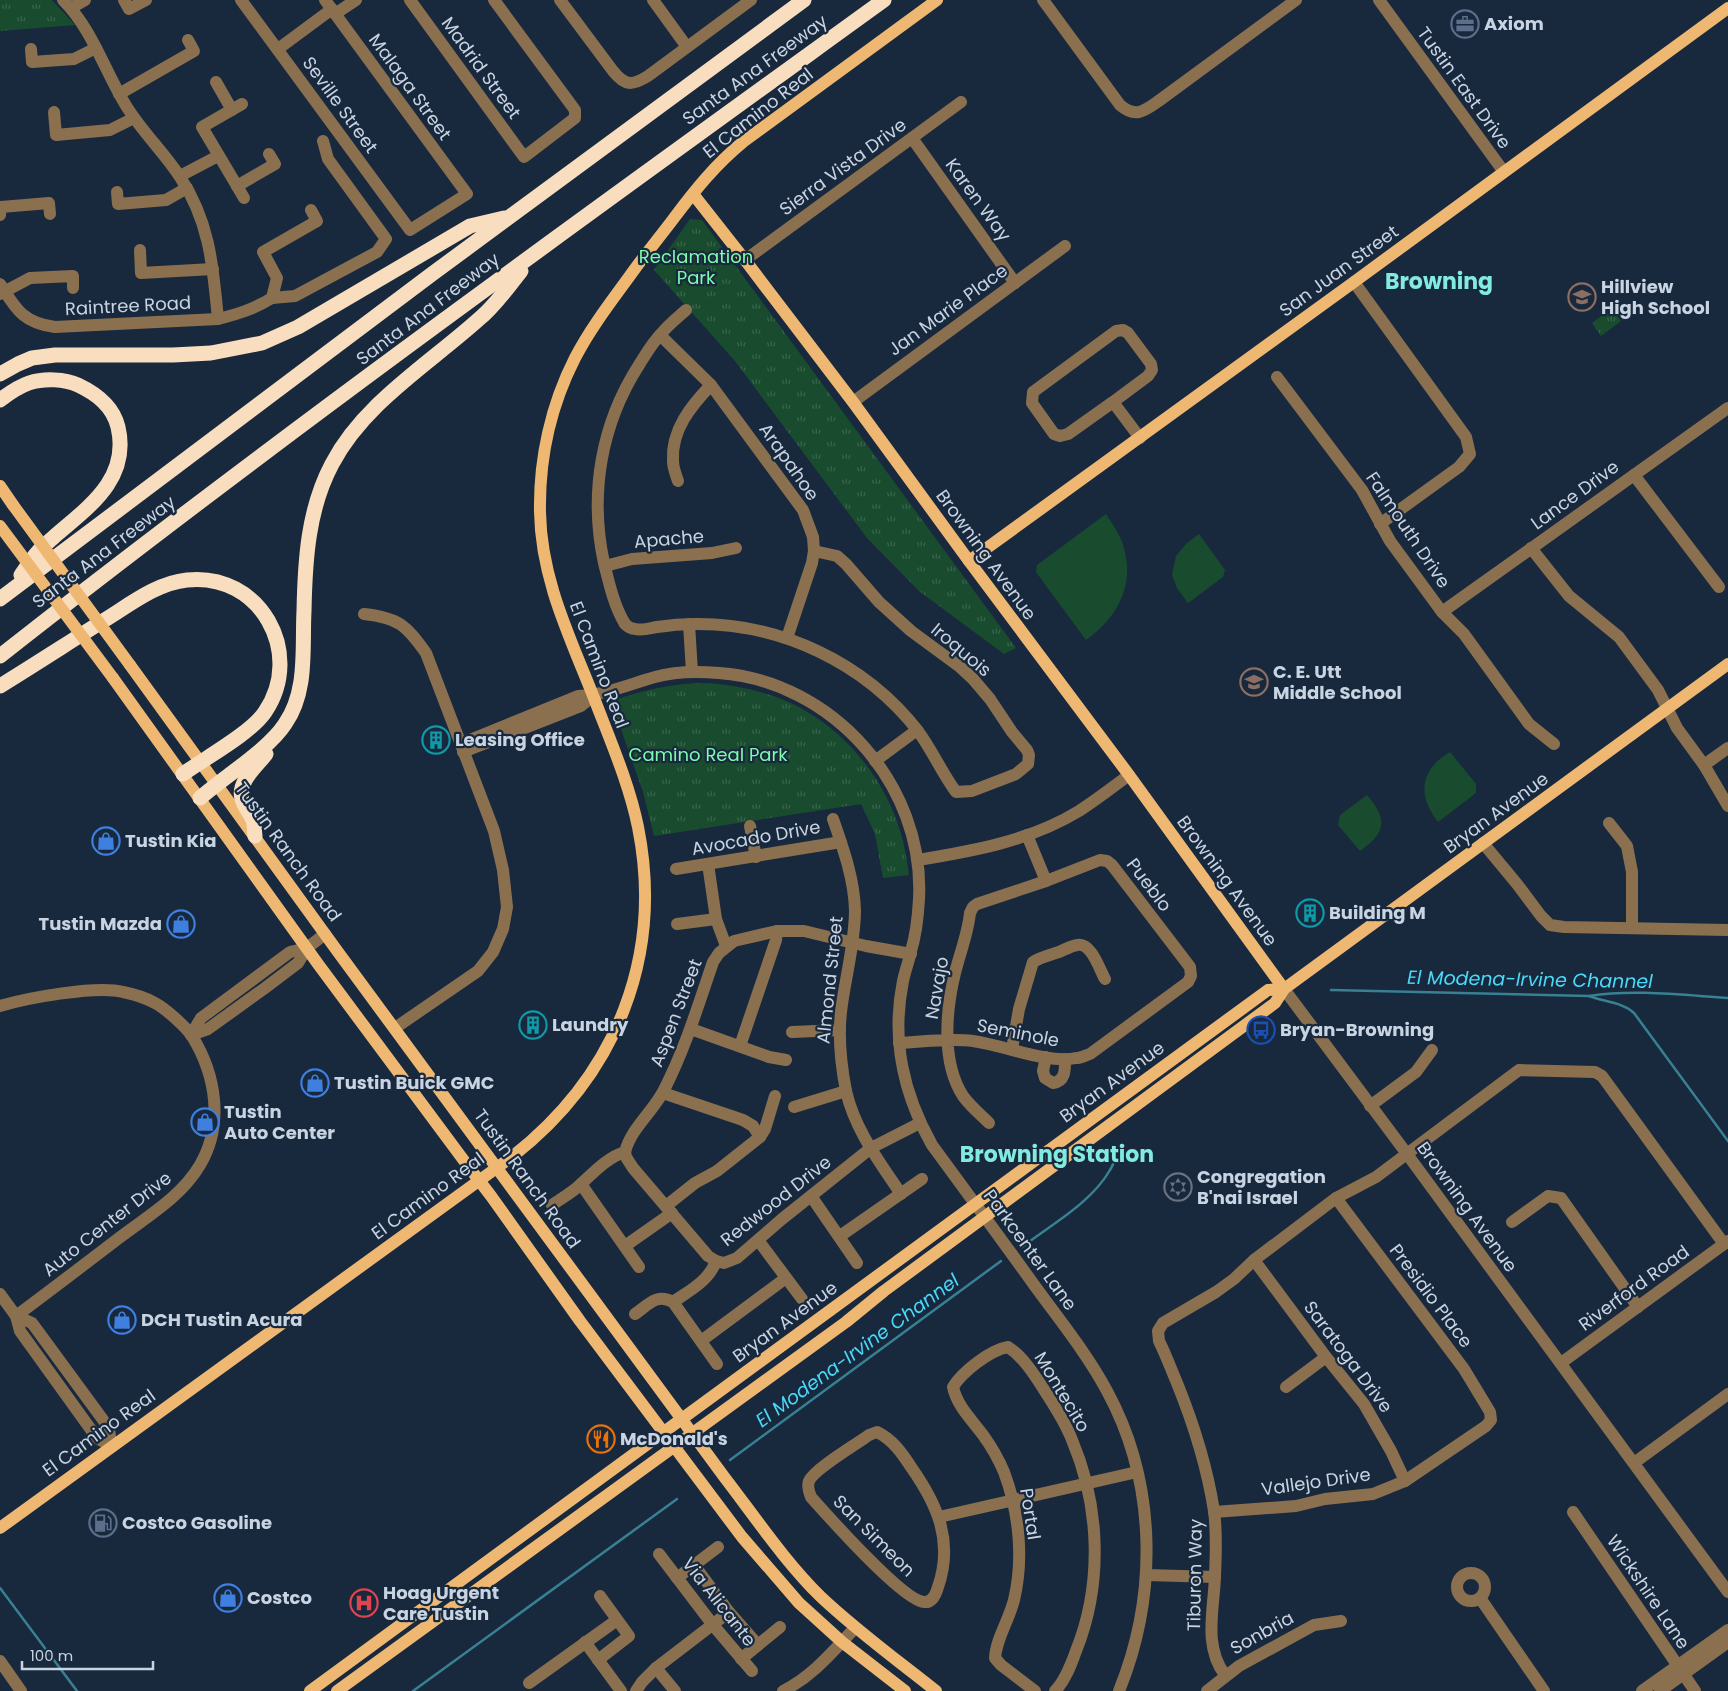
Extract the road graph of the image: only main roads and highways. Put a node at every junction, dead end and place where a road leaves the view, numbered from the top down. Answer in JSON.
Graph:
{"nodes":[{"id":1,"x":804,"y":0,"type":"edge"},
{"id":2,"x":884,"y":0,"type":"edge"},
{"id":3,"x":937,"y":0,"type":"edge"},
{"id":4,"x":1728,"y":8,"type":"edge"},
{"id":5,"x":693,"y":194,"type":"junction"},
{"id":6,"x":512,"y":215,"type":"junction"},
{"id":7,"x":538,"y":251,"type":"junction"},
{"id":8,"x":0,"y":374,"type":"edge"},
{"id":9,"x":0,"y":400,"type":"edge"},
{"id":10,"x":0,"y":486,"type":"edge"},
{"id":11,"x":0,"y":526,"type":"edge"},
{"id":12,"x":969,"y":561,"type":"junction"},
{"id":13,"x":5,"y":596,"type":"edge"},
{"id":14,"x":0,"y":656,"type":"edge"},
{"id":15,"x":1728,"y":664,"type":"edge"},
{"id":16,"x":0,"y":686,"type":"edge"},
{"id":17,"x":288,"y":721,"type":"junction"},
{"id":18,"x":201,"y":761,"type":"junction"},
{"id":19,"x":183,"y":774,"type":"junction"},
{"id":20,"x":216,"y":783,"type":"junction"},
{"id":21,"x":200,"y":798,"type":"junction"},
{"id":22,"x":255,"y":836,"type":"junction"},
{"id":23,"x":1284,"y":989,"type":"junction"},
{"id":24,"x":498,"y":1167,"type":"junction"},
{"id":25,"x":479,"y":1180,"type":"junction"},
{"id":26,"x":682,"y":1419,"type":"junction"},
{"id":27,"x":664,"y":1432,"type":"junction"},
{"id":28,"x":692,"y":1433,"type":"junction"},
{"id":29,"x":675,"y":1446,"type":"junction"},
{"id":30,"x":0,"y":1528,"type":"edge"},
{"id":31,"x":310,"y":1691,"type":"edge"},
{"id":32,"x":337,"y":1691,"type":"edge"},
{"id":33,"x":905,"y":1691,"type":"edge"},
{"id":34,"x":936,"y":1691,"type":"edge"}],
"edges":[{"from":1,"to":6,"type":"highway","name":"Santa Ana Freeway"},
{"from":2,"to":7,"type":"highway","name":"Santa Ana Freeway"},
{"from":3,"to":5,"type":"main road","name":"El Camino Real"},
{"from":4,"to":12,"type":"main road","name":"San Juan Street"},
{"from":5,"to":12,"type":"main road","name":"Browning Avenue"},
{"from":5,"to":24,"type":"main road","name":"El Camino Real"},
{"from":6,"to":8,"type":"highway"},
{"from":6,"to":13,"type":"highway","name":"Santa Ana Freeway"},
{"from":7,"to":14,"type":"highway","name":"Santa Ana Freeway"},
{"from":7,"to":17,"type":"highway"},
{"from":9,"to":13,"type":"highway"},
{"from":10,"to":18,"type":"main road","name":"Tustin Ranch Road","bridge":true},
{"from":11,"to":19,"type":"main road","bridge":true},
{"from":12,"to":23,"type":"main road","name":"Browning Avenue"},
{"from":15,"to":23,"type":"main road","name":"Bryan Avenue"},
{"from":16,"to":18,"type":"highway"},
{"from":17,"to":20,"type":"highway"},
{"from":17,"to":22,"type":"highway"},
{"from":18,"to":19,"type":"highway"},
{"from":18,"to":20,"type":"main road","name":"Tustin Ranch Road"},
{"from":19,"to":21,"type":"main road"},
{"from":20,"to":21,"type":"highway"},
{"from":20,"to":22,"type":"main road","name":"Tustin Ranch Road"},
{"from":21,"to":25,"type":"main road"},
{"from":22,"to":24,"type":"main road","name":"Tustin Ranch Road"},
{"from":23,"to":26,"type":"main road","name":"Bryan Avenue"},
{"from":23,"to":28,"type":"main road","name":"Bryan Avenue"},
{"from":24,"to":25,"type":"main road","name":"El Camino Real"},
{"from":24,"to":26,"type":"main road","name":"Tustin Ranch Road"},
{"from":25,"to":27,"type":"main road"},
{"from":25,"to":30,"type":"main road","name":"El Camino Real"},
{"from":26,"to":27,"type":"main road","name":"Bryan Avenue"},
{"from":26,"to":28,"type":"main road","name":"Tustin Ranch Road"},
{"from":27,"to":29,"type":"main road"},
{"from":27,"to":31,"type":"main road","name":"Bryan Avenue"},
{"from":28,"to":29,"type":"main road","name":"Bryan Avenue"},
{"from":28,"to":34,"type":"main road","name":"Tustin Ranch Road"},
{"from":29,"to":32,"type":"main road","name":"Bryan Avenue"},
{"from":29,"to":33,"type":"main road"}]}
